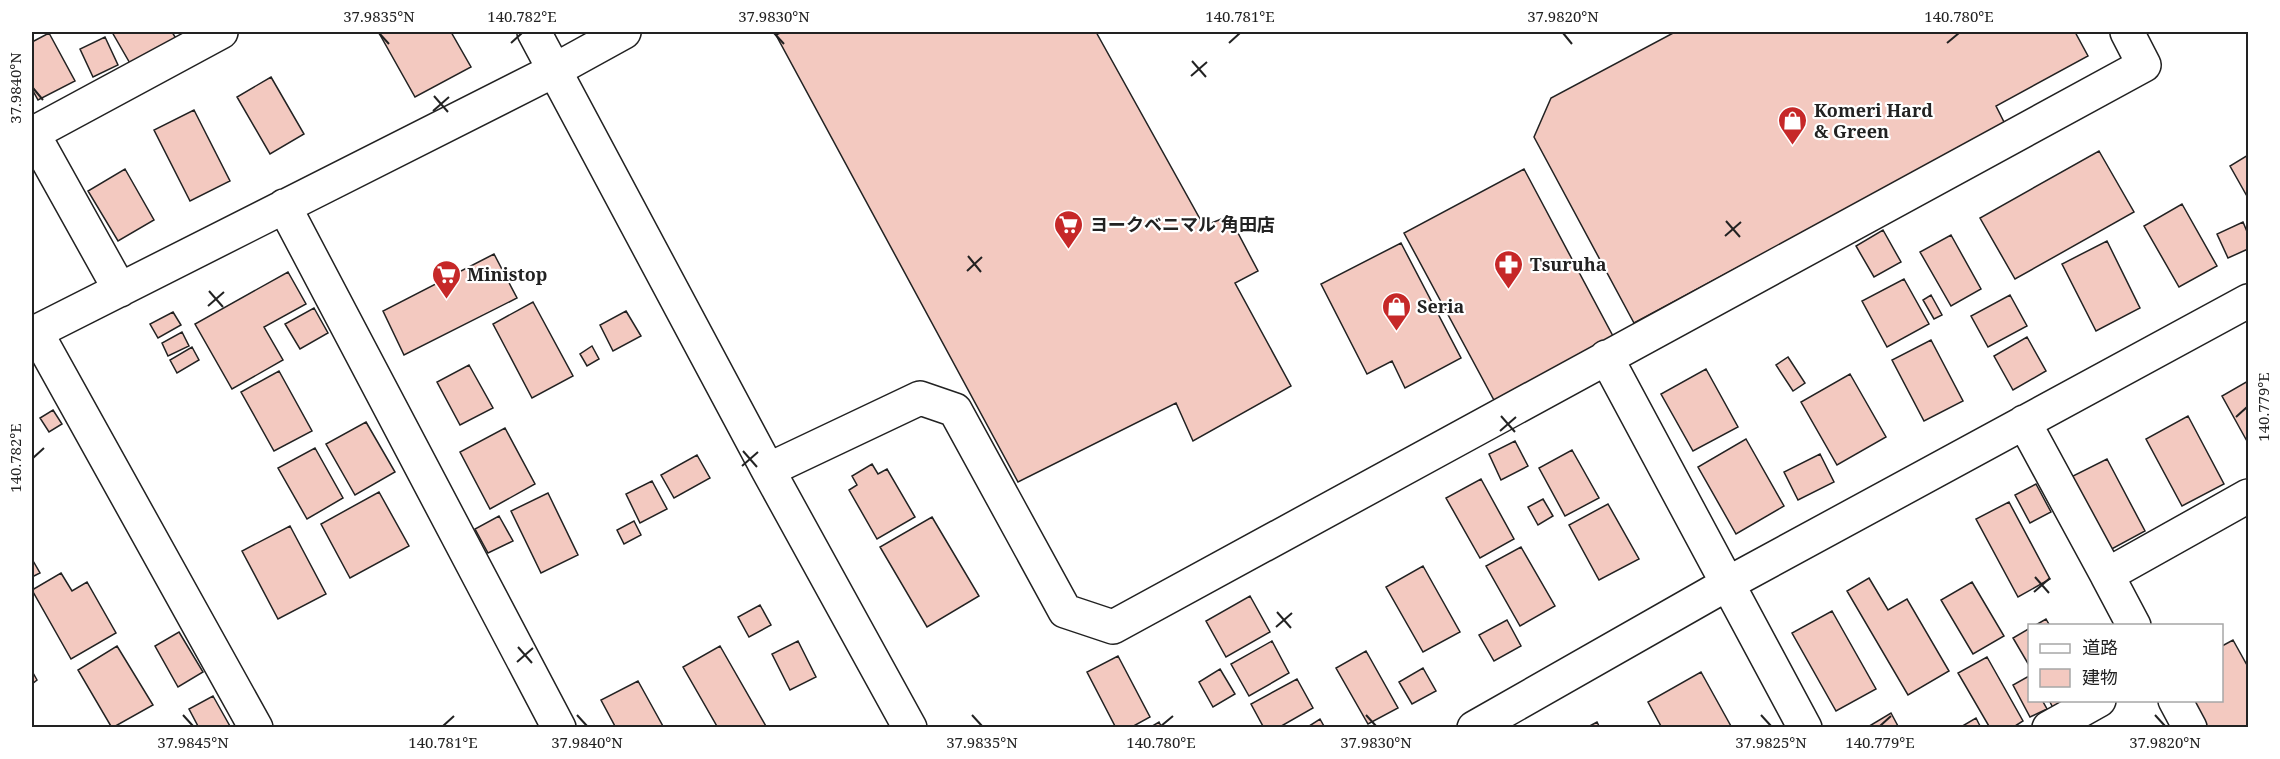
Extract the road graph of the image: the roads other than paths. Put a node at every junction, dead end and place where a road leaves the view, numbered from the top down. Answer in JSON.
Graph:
{"nodes":[{"id":1,"x":220,"y":32,"type":"edge"},
{"id":2,"x":534,"y":32,"type":"edge"},
{"id":3,"x":624,"y":32,"type":"edge"},
{"id":4,"x":2127,"y":32,"type":"edge"},
{"id":5,"x":555,"y":70,"type":"junction"},
{"id":6,"x":32,"y":133,"type":"edge"},
{"id":7,"x":284,"y":206,"type":"junction"},
{"id":8,"x":120,"y":290,"type":"junction"},
{"id":9,"x":2248,"y":301,"type":"edge"},
{"id":10,"x":34,"y":333,"type":"edge"},
{"id":11,"x":1605,"y":357,"type":"junction"},
{"id":12,"x":2024,"y":422,"type":"junction"},
{"id":13,"x":768,"y":470,"type":"junction"},
{"id":14,"x":2248,"y":496,"type":"edge"},
{"id":15,"x":2108,"y":575,"type":"junction"},
{"id":16,"x":1727,"y":584,"type":"junction"},
{"id":17,"x":2133,"y":624,"type":"edge"},
{"id":18,"x":2095,"y":702,"type":"edge"},
{"id":19,"x":2176,"y":702,"type":"edge"},
{"id":20,"x":256,"y":728,"type":"edge"},
{"id":21,"x":559,"y":728,"type":"edge"},
{"id":22,"x":910,"y":728,"type":"edge"},
{"id":23,"x":1474,"y":728,"type":"edge"},
{"id":24,"x":1804,"y":728,"type":"edge"},
{"id":25,"x":2049,"y":728,"type":"edge"},
{"id":26,"x":2190,"y":728,"type":"edge"}],
"edges":[{"from":1,"to":6,"type":"street"},
{"from":2,"to":5,"type":"street"},
{"from":3,"to":5,"type":"street"},
{"from":4,"to":11,"type":"street"},
{"from":5,"to":7,"type":"street"},
{"from":5,"to":13,"type":"street"},
{"from":6,"to":8,"type":"street"},
{"from":7,"to":8,"type":"street"},
{"from":7,"to":21,"type":"street"},
{"from":8,"to":10,"type":"street"},
{"from":9,"to":12,"type":"street"},
{"from":10,"to":20,"type":"street"},
{"from":11,"to":13,"type":"street"},
{"from":11,"to":16,"type":"street"},
{"from":12,"to":15,"type":"street"},
{"from":12,"to":16,"type":"street"},
{"from":13,"to":22,"type":"street"},
{"from":14,"to":15,"type":"street"},
{"from":15,"to":17,"type":"street"},
{"from":16,"to":23,"type":"street"},
{"from":16,"to":24,"type":"street"},
{"from":18,"to":25,"type":"street"},
{"from":19,"to":26,"type":"street"}]}
